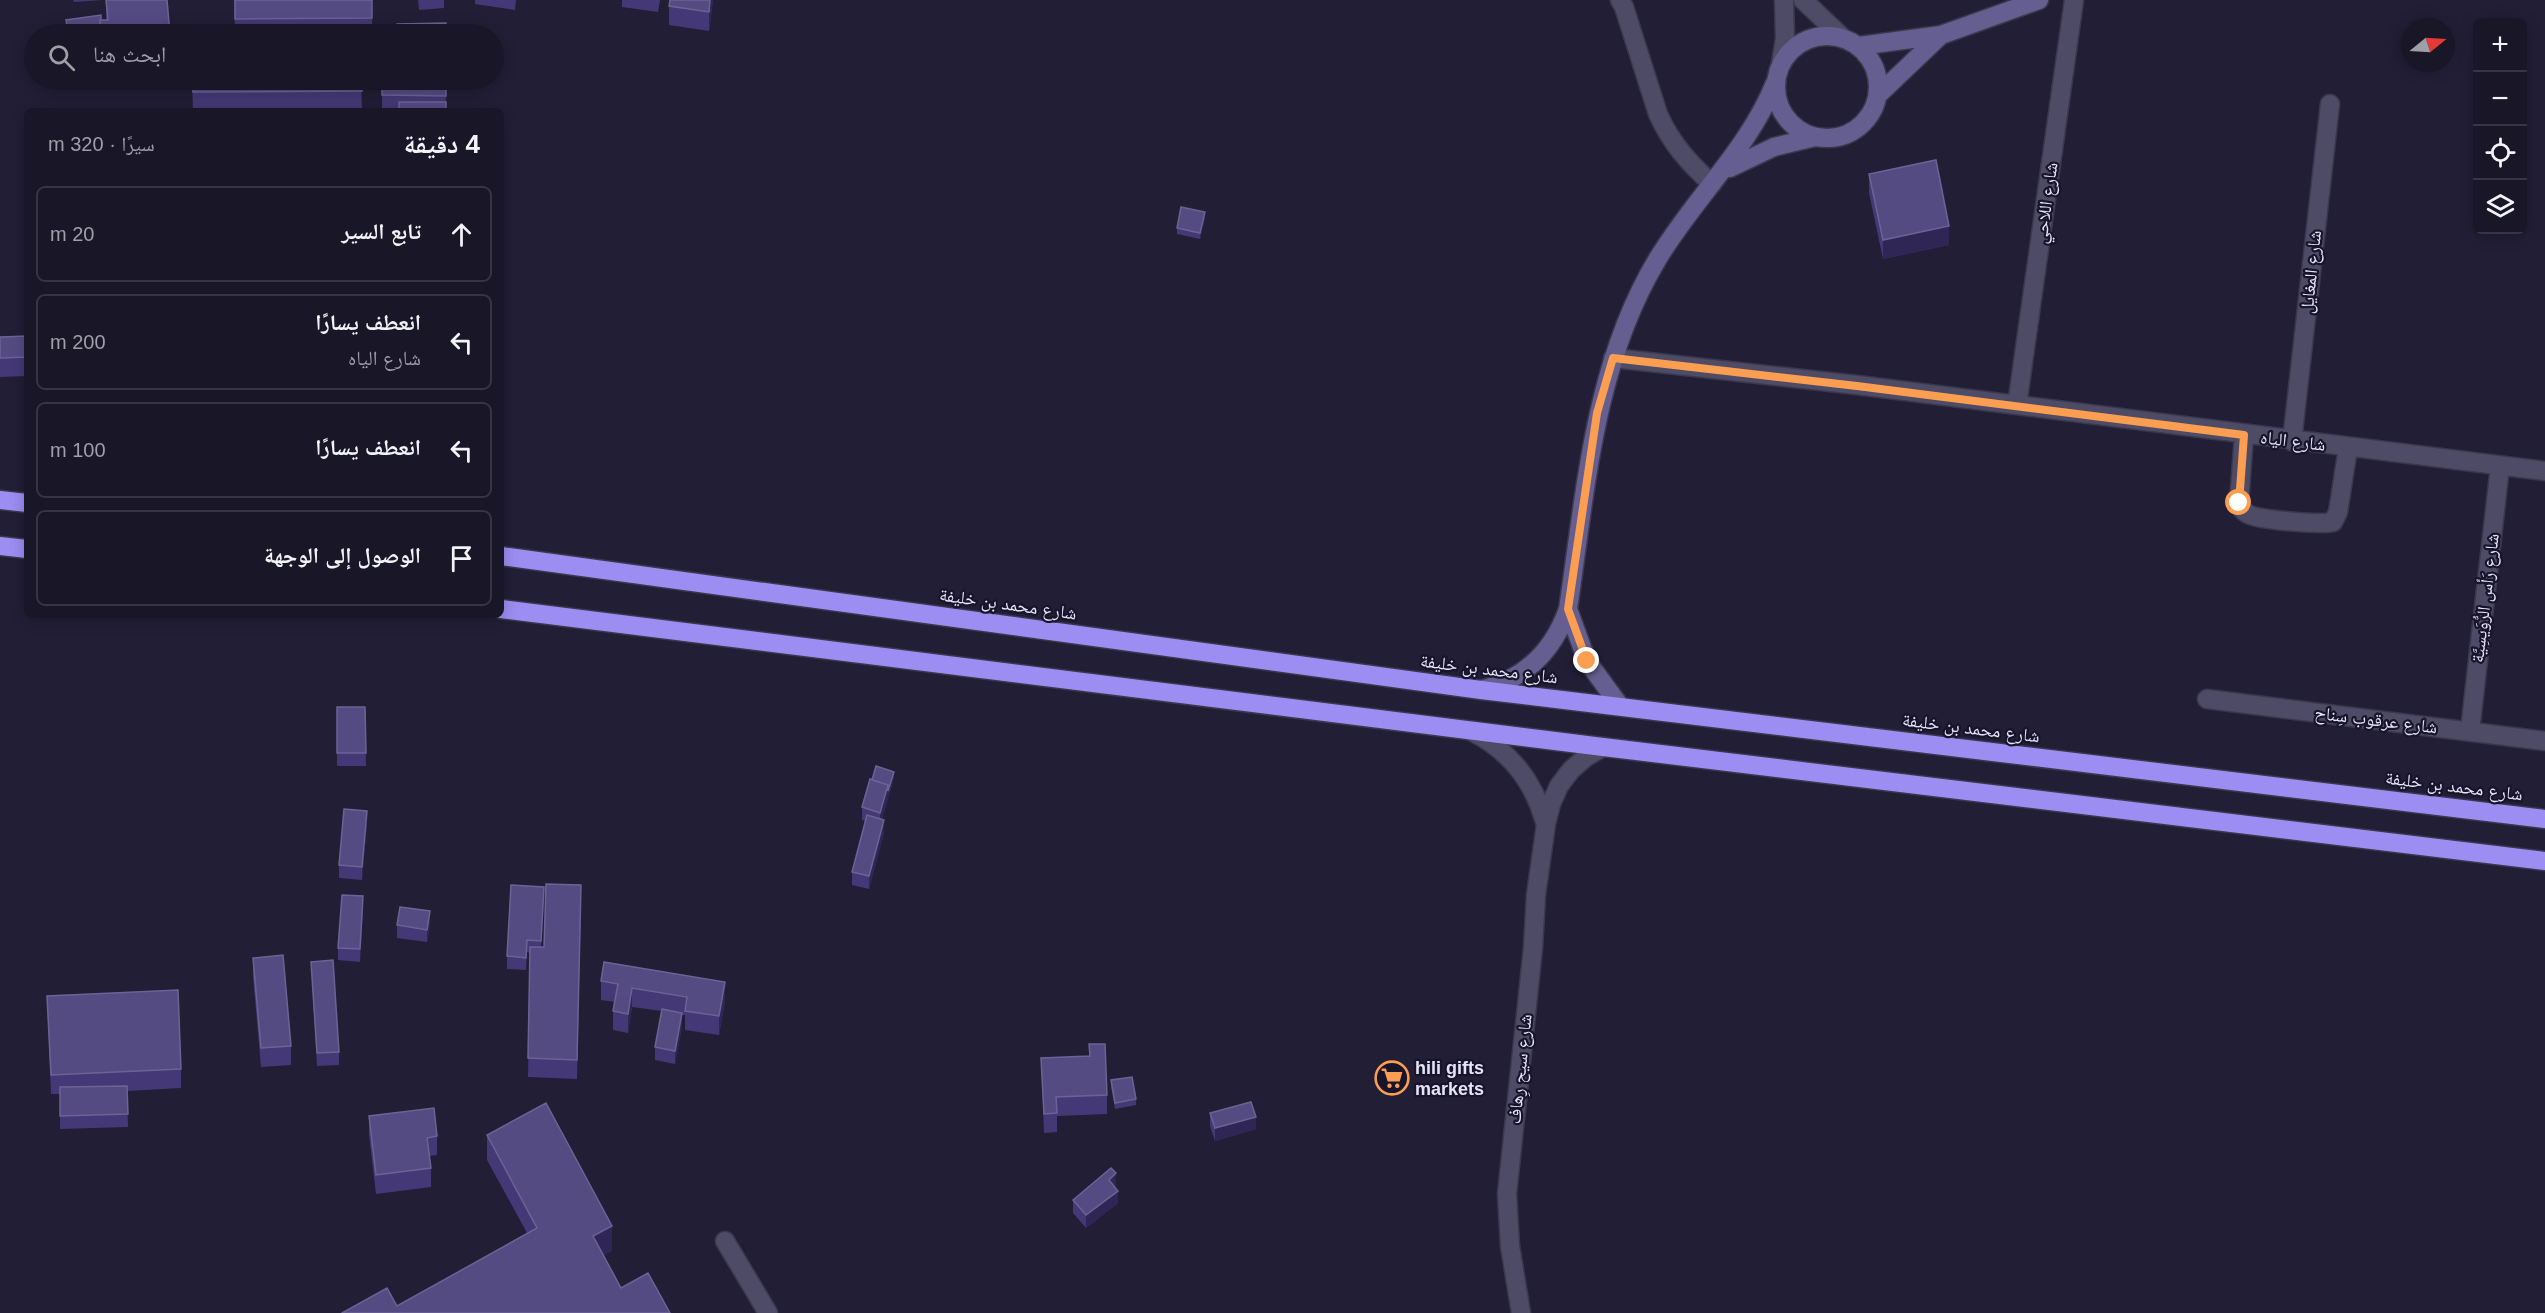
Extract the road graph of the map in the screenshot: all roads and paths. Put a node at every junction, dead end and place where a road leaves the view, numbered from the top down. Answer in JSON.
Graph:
{"nodes":[{"id":1,"x":1620,"y":0,"type":"edge"},
{"id":2,"x":1784,"y":0,"type":"edge"},
{"id":3,"x":1803,"y":0,"type":"edge"},
{"id":4,"x":2039,"y":0,"type":"edge"},
{"id":5,"x":2074,"y":0,"type":"edge"},
{"id":6,"x":1941,"y":35,"type":"junction"},
{"id":7,"x":1851,"y":42,"type":"junction"},
{"id":8,"x":1781,"y":63,"type":"junction"},
{"id":9,"x":1775,"y":83,"type":"junction"},
{"id":10,"x":1878,"y":95,"type":"junction"},
{"id":11,"x":2330,"y":104,"type":"dead end"},
{"id":12,"x":1815,"y":137,"type":"junction"},
{"id":13,"x":1715,"y":180,"type":"junction"},
{"id":14,"x":1613,"y":358,"type":"junction"},
{"id":15,"x":2017,"y":405,"type":"junction"},
{"id":16,"x":2244,"y":435,"type":"junction"},
{"id":17,"x":2292,"y":441,"type":"junction"},
{"id":18,"x":2348,"y":448,"type":"junction"},
{"id":19,"x":2500,"y":466,"type":"junction"},
{"id":20,"x":2545,"y":471,"type":"edge"},
{"id":21,"x":0,"y":500,"type":"edge"},
{"id":22,"x":24,"y":503,"type":"edge"},
{"id":23,"x":0,"y":546,"type":"edge"},
{"id":24,"x":24,"y":549,"type":"edge"},
{"id":25,"x":504,"y":556,"type":"edge"},
{"id":26,"x":504,"y":609,"type":"edge"},
{"id":27,"x":1568,"y":609,"type":"junction"},
{"id":28,"x":1481,"y":690,"type":"junction"},
{"id":29,"x":2207,"y":699,"type":"dead end"},
{"id":30,"x":1620,"y":706,"type":"junction"},
{"id":31,"x":1466,"y":729,"type":"junction"},
{"id":32,"x":2470,"y":731,"type":"junction"},
{"id":33,"x":2545,"y":741,"type":"edge"},
{"id":34,"x":1603,"y":747,"type":"junction"},
{"id":35,"x":2545,"y":819,"type":"edge"},
{"id":36,"x":1546,"y":824,"type":"junction"},
{"id":37,"x":2545,"y":861,"type":"edge"},
{"id":38,"x":725,"y":1241,"type":"dead end"},
{"id":39,"x":768,"y":1313,"type":"edge"},
{"id":40,"x":1521,"y":1313,"type":"edge"}],
"edges":[{"from":1,"to":13,"type":"street"},
{"from":2,"to":8,"type":"street"},
{"from":3,"to":7,"type":"street"},
{"from":4,"to":6,"type":"street"},
{"from":5,"to":15,"type":"street","name":"شارع اللاحي"},
{"from":6,"to":7,"type":"street"},
{"from":6,"to":10,"type":"street"},
{"from":7,"to":8,"type":"street"},
{"from":7,"to":10,"type":"street"},
{"from":8,"to":9,"type":"street"},
{"from":9,"to":12,"type":"street"},
{"from":9,"to":13,"type":"street"},
{"from":10,"to":12,"type":"street"},
{"from":11,"to":17,"type":"street","name":"شارع المغايل"},
{"from":12,"to":13,"type":"street"},
{"from":13,"to":14,"type":"street"},
{"from":14,"to":15,"type":"street","name":"شارع الياه"},
{"from":14,"to":27,"type":"street"},
{"from":15,"to":16,"type":"street","name":"شارع الياه"},
{"from":16,"to":17,"type":"street","name":"شارع الياه"},
{"from":16,"to":18,"type":"street"},
{"from":17,"to":18,"type":"street","name":"شارع الياه"},
{"from":18,"to":19,"type":"street","name":"شارع الياه"},
{"from":19,"to":20,"type":"street","name":"شارع الياه"},
{"from":19,"to":32,"type":"street","name":"شارع رَأس الرُّوَيسِيَّة"},
{"from":21,"to":22,"type":"highway"},
{"from":23,"to":24,"type":"highway"},
{"from":25,"to":28,"type":"highway","name":"شارع محمد بن خليفة"},
{"from":26,"to":31,"type":"highway"},
{"from":27,"to":28,"type":"street"},
{"from":27,"to":30,"type":"street"},
{"from":28,"to":30,"type":"highway","name":"شارع محمد بن خليفة"},
{"from":29,"to":32,"type":"street","name":"شارع عرقوب سِناح"},
{"from":30,"to":35,"type":"highway","name":"شارع محمد بن خليفة"},
{"from":31,"to":34,"type":"highway"},
{"from":31,"to":36,"type":"street","name":"شارع سيح رِهاف"},
{"from":32,"to":33,"type":"street","name":"شارع عرقوب سِناح"},
{"from":34,"to":36,"type":"street","name":"شارع سيح رِهاف"},
{"from":34,"to":37,"type":"highway"},
{"from":36,"to":40,"type":"street","name":"شارع سيح رِهاف"},
{"from":38,"to":39,"type":"street"}]}
